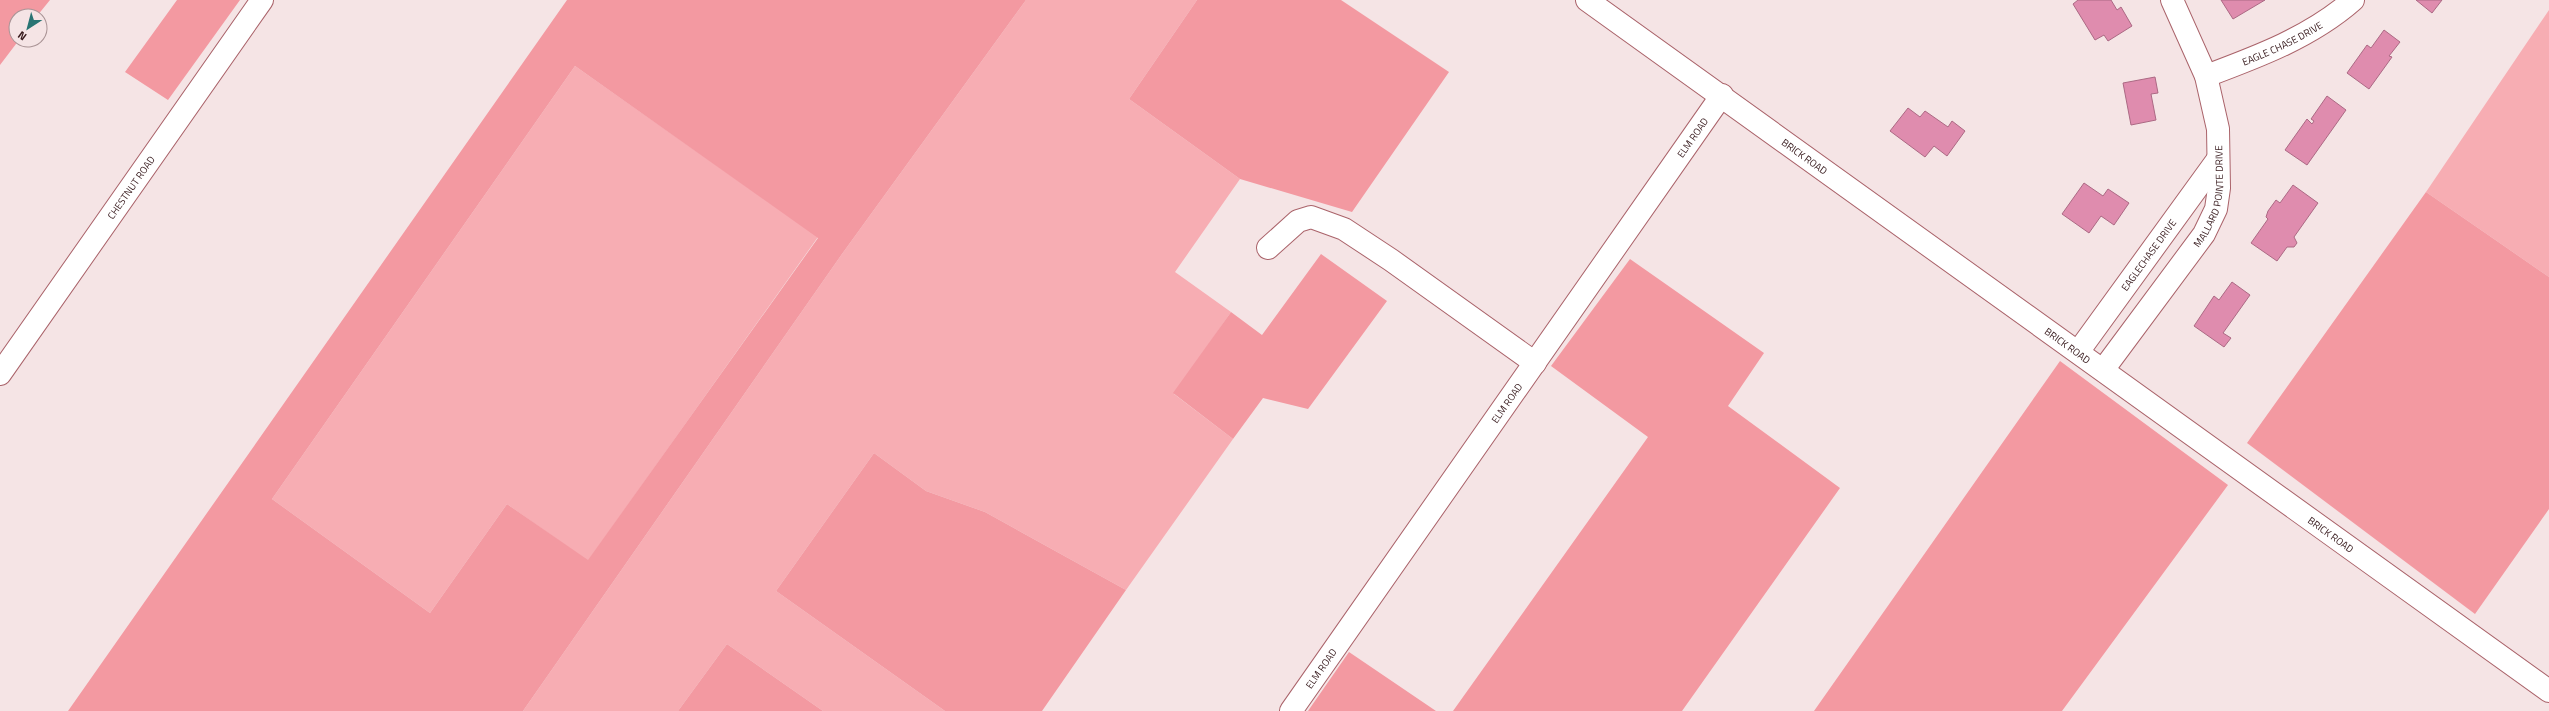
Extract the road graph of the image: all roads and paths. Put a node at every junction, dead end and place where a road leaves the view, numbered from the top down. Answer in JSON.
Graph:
{"nodes":[{"id":1,"x":262,"y":0,"type":"edge"},
{"id":2,"x":1587,"y":0,"type":"edge"},
{"id":3,"x":2172,"y":0,"type":"edge"},
{"id":4,"x":2353,"y":0,"type":"edge"},
{"id":5,"x":2206,"y":76,"type":"junction"},
{"id":6,"x":1722,"y":95,"type":"junction"},
{"id":7,"x":2218,"y":158,"type":"junction"},
{"id":8,"x":1268,"y":248,"type":"dead end"},
{"id":9,"x":2078,"y":352,"type":"junction"},
{"id":10,"x":1535,"y":363,"type":"junction"},
{"id":11,"x":2103,"y":370,"type":"junction"},
{"id":12,"x":0,"y":374,"type":"edge"},
{"id":13,"x":2549,"y":691,"type":"edge"},
{"id":14,"x":1291,"y":711,"type":"edge"}],
"edges":[{"from":1,"to":12,"type":"street","name":"CHESTNUT ROAD"},
{"from":2,"to":6,"type":"street","name":"BRICK ROAD"},
{"from":3,"to":5,"type":"street","name":"MALLARD POINTE DRIVE"},
{"from":4,"to":5,"type":"street","name":"EAGLE CHASE DRIVE"},
{"from":5,"to":7,"type":"street","name":"MALLARD POINTE DRIVE"},
{"from":6,"to":9,"type":"street","name":"BRICK ROAD"},
{"from":6,"to":10,"type":"street","name":"ELM ROAD"},
{"from":7,"to":9,"type":"street","name":"EAGLECHASE DRIVE"},
{"from":7,"to":11,"type":"street","name":"MALLARD POINTE DRIVE"},
{"from":8,"to":10,"type":"street"},
{"from":9,"to":11,"type":"street","name":"BRICK ROAD"},
{"from":10,"to":14,"type":"street","name":"ELM ROAD"},
{"from":11,"to":13,"type":"street","name":"BRICK ROAD"}]}
